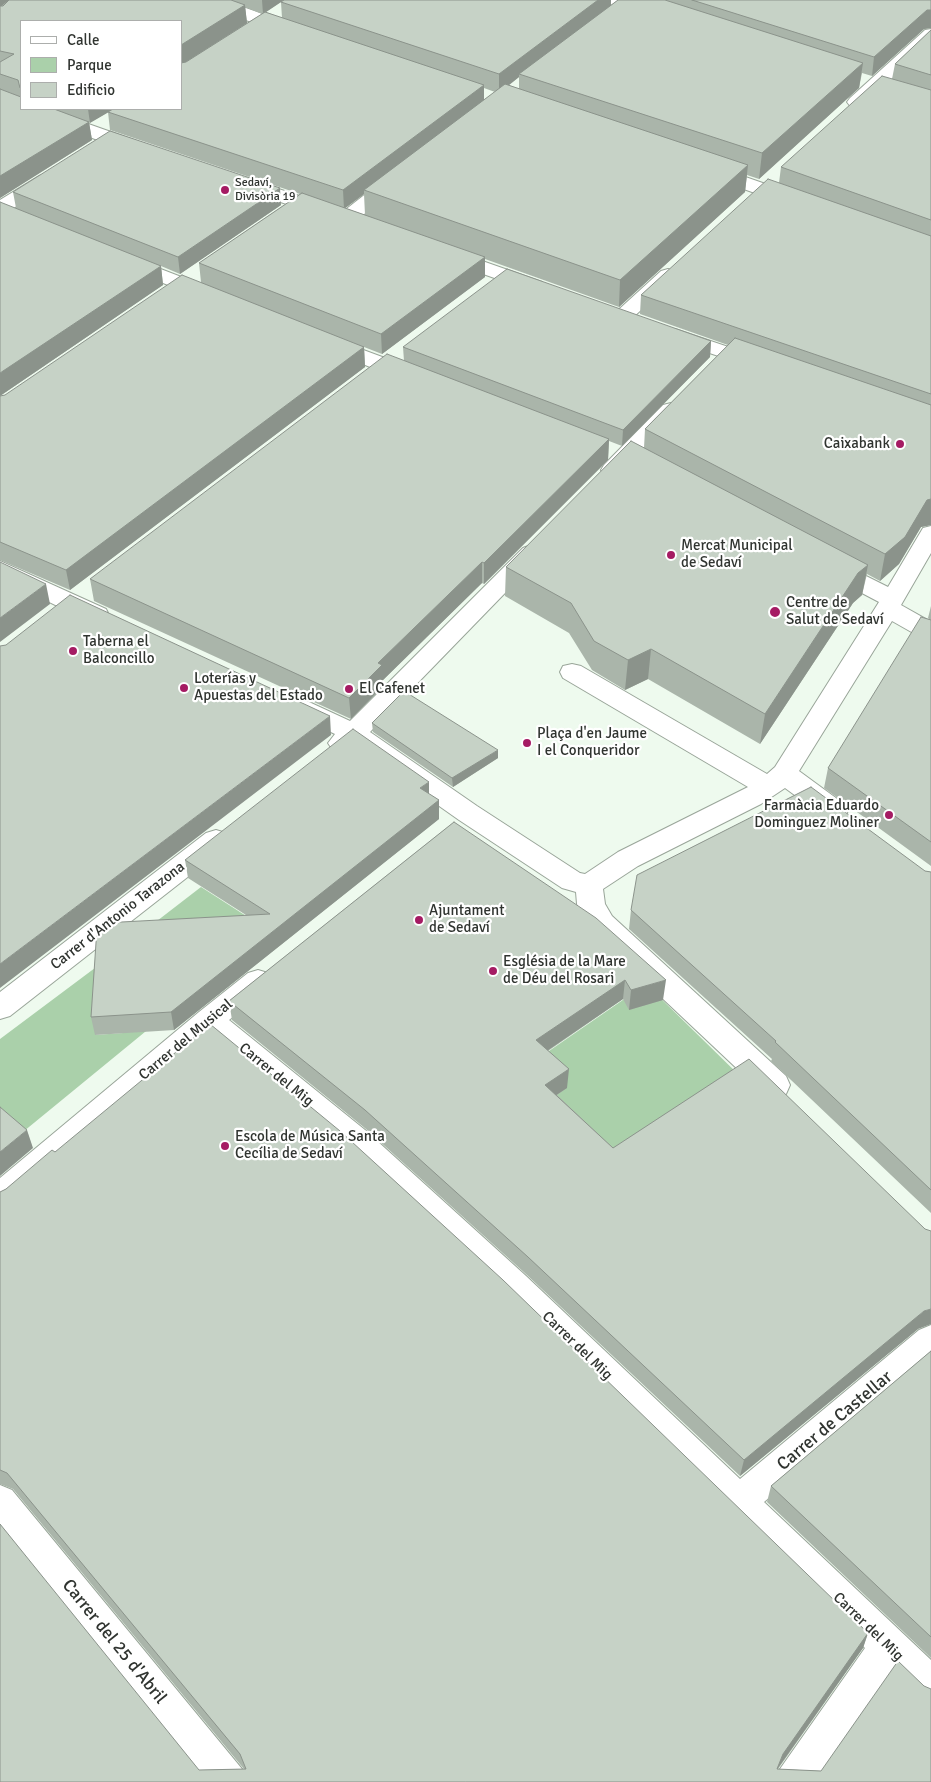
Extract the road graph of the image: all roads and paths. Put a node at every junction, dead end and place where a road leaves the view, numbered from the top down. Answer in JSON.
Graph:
{"nodes":[{"id":1,"x":207,"y":0,"type":"edge"},
{"id":2,"x":621,"y":6,"type":"edge"},
{"id":3,"x":285,"y":9,"type":"dead end"},
{"id":4,"x":666,"y":18,"type":"edge"},
{"id":5,"x":264,"y":22,"type":"junction"},
{"id":6,"x":248,"y":32,"type":"edge"},
{"id":7,"x":302,"y":34,"type":"edge"},
{"id":8,"x":931,"y":34,"type":"edge"},
{"id":9,"x":856,"y":78,"type":"edge"},
{"id":10,"x":875,"y":84,"type":"junction"},
{"id":11,"x":894,"y":90,"type":"edge"},
{"id":12,"x":33,"y":110,"type":"edge"},
{"id":13,"x":840,"y":117,"type":"edge"},
{"id":14,"x":114,"y":118,"type":"dead end"},
{"id":15,"x":101,"y":136,"type":"junction"},
{"id":16,"x":88,"y":153,"type":"edge"},
{"id":17,"x":157,"y":154,"type":"edge"},
{"id":18,"x":698,"y":166,"type":"edge"},
{"id":19,"x":408,"y":171,"type":"edge"},
{"id":20,"x":57,"y":172,"type":"edge"},
{"id":21,"x":777,"y":176,"type":"edge"},
{"id":22,"x":232,"y":179,"type":"edge"},
{"id":23,"x":763,"y":189,"type":"junction"},
{"id":24,"x":301,"y":202,"type":"junction"},
{"id":25,"x":749,"y":202,"type":"edge"},
{"id":26,"x":810,"y":206,"type":"edge"},
{"id":27,"x":0,"y":210,"type":"edge"},
{"id":28,"x":282,"y":216,"type":"edge"},
{"id":29,"x":22,"y":220,"type":"edge"},
{"id":30,"x":436,"y":250,"type":"edge"},
{"id":31,"x":111,"y":256,"type":"edge"},
{"id":32,"x":678,"y":266,"type":"edge"},
{"id":33,"x":202,"y":270,"type":"dead end"},
{"id":34,"x":182,"y":284,"type":"junction"},
{"id":35,"x":549,"y":291,"type":"edge"},
{"id":36,"x":162,"y":298,"type":"edge"},
{"id":37,"x":222,"y":300,"type":"edge"},
{"id":38,"x":315,"y":337,"type":"edge"},
{"id":39,"x":406,"y":349,"type":"edge"},
{"id":40,"x":728,"y":353,"type":"junction"},
{"id":41,"x":385,"y":365,"type":"junction"},
{"id":42,"x":774,"y":369,"type":"edge"},
{"id":43,"x":710,"y":371,"type":"edge"},
{"id":44,"x":365,"y":380,"type":"edge"},
{"id":45,"x":428,"y":382,"type":"edge"},
{"id":46,"x":682,"y":399,"type":"edge"},
{"id":47,"x":601,"y":448,"type":"edge"},
{"id":48,"x":633,"y":461,"type":"junction"},
{"id":49,"x":600,"y":482,"type":"edge"},
{"id":50,"x":931,"y":533,"type":"edge"},
{"id":51,"x":548,"y":536,"type":"edge"},
{"id":52,"x":812,"y":557,"type":"edge"},
{"id":53,"x":0,"y":569,"type":"edge"},
{"id":54,"x":889,"y":604,"type":"junction"},
{"id":55,"x":115,"y":623,"type":"edge"},
{"id":56,"x":931,"y":632,"type":"edge"},
{"id":57,"x":572,"y":672,"type":"dead end"},
{"id":58,"x":274,"y":695,"type":"edge"},
{"id":59,"x":354,"y":733,"type":"junction"},
{"id":60,"x":325,"y":756,"type":"edge"},
{"id":61,"x":777,"y":780,"type":"junction"},
{"id":62,"x":239,"y":823,"type":"edge"},
{"id":63,"x":852,"y":824,"type":"edge"},
{"id":64,"x":588,"y":885,"type":"junction"},
{"id":65,"x":279,"y":965,"type":"edge"},
{"id":66,"x":0,"y":1008,"type":"edge"},
{"id":67,"x":209,"y":1020,"type":"junction"},
{"id":68,"x":795,"y":1104,"type":"edge"},
{"id":69,"x":0,"y":1196,"type":"edge"},
{"id":70,"x":931,"y":1340,"type":"edge"},
{"id":71,"x":739,"y":1501,"type":"junction"},
{"id":72,"x":0,"y":1502,"type":"edge"},
{"id":73,"x":888,"y":1646,"type":"junction"},
{"id":74,"x":931,"y":1686,"type":"edge"},
{"id":75,"x":229,"y":1782,"type":"edge"},
{"id":76,"x":793,"y":1782,"type":"edge"}],
"edges":[{"from":1,"to":5,"type":"street"},
{"from":2,"to":4,"type":"street"},
{"from":3,"to":5,"type":"street"},
{"from":5,"to":6,"type":"street"},
{"from":5,"to":7,"type":"street"},
{"from":8,"to":10,"type":"street"},
{"from":9,"to":10,"type":"street"},
{"from":10,"to":11,"type":"street"},
{"from":10,"to":13,"type":"street"},
{"from":12,"to":15,"type":"street"},
{"from":14,"to":15,"type":"street"},
{"from":15,"to":16,"type":"street"},
{"from":15,"to":17,"type":"street"},
{"from":18,"to":23,"type":"street"},
{"from":19,"to":24,"type":"street"},
{"from":20,"to":27,"type":"street"},
{"from":21,"to":23,"type":"street"},
{"from":22,"to":24,"type":"street"},
{"from":23,"to":25,"type":"street"},
{"from":23,"to":26,"type":"street"},
{"from":24,"to":28,"type":"street"},
{"from":27,"to":29,"type":"street"},
{"from":30,"to":35,"type":"street"},
{"from":31,"to":34,"type":"street"},
{"from":32,"to":40,"type":"street"},
{"from":33,"to":34,"type":"street"},
{"from":34,"to":36,"type":"street"},
{"from":34,"to":37,"type":"street"},
{"from":38,"to":41,"type":"street"},
{"from":39,"to":41,"type":"street"},
{"from":40,"to":42,"type":"street"},
{"from":40,"to":43,"type":"street"},
{"from":41,"to":44,"type":"street"},
{"from":41,"to":45,"type":"street"},
{"from":46,"to":48,"type":"street"},
{"from":47,"to":48,"type":"street"},
{"from":48,"to":49,"type":"street"},
{"from":50,"to":54,"type":"street"},
{"from":51,"to":59,"type":"street"},
{"from":52,"to":54,"type":"street"},
{"from":53,"to":55,"type":"street"},
{"from":54,"to":56,"type":"street"},
{"from":54,"to":61,"type":"street"},
{"from":57,"to":61,"type":"street"},
{"from":58,"to":59,"type":"street"},
{"from":59,"to":60,"type":"street"},
{"from":59,"to":64,"type":"street"},
{"from":61,"to":63,"type":"street"},
{"from":61,"to":64,"type":"street"},
{"from":62,"to":66,"type":"street","name":"Carrer d'Antonio Tarazona"},
{"from":64,"to":68,"type":"street"},
{"from":65,"to":67,"type":"street","name":"Carrer del Musical"},
{"from":67,"to":69,"type":"street","name":"Carrer del Musical"},
{"from":67,"to":71,"type":"street","name":"Carrer del Mig"},
{"from":70,"to":71,"type":"street","name":"Carrer de Castellar"},
{"from":71,"to":73,"type":"street","name":"Carrer del Mig"},
{"from":72,"to":75,"type":"street","name":"Carrer del 25 d'Abril"},
{"from":73,"to":74,"type":"street","name":"Carrer del Mig"},
{"from":73,"to":76,"type":"street"}]}
